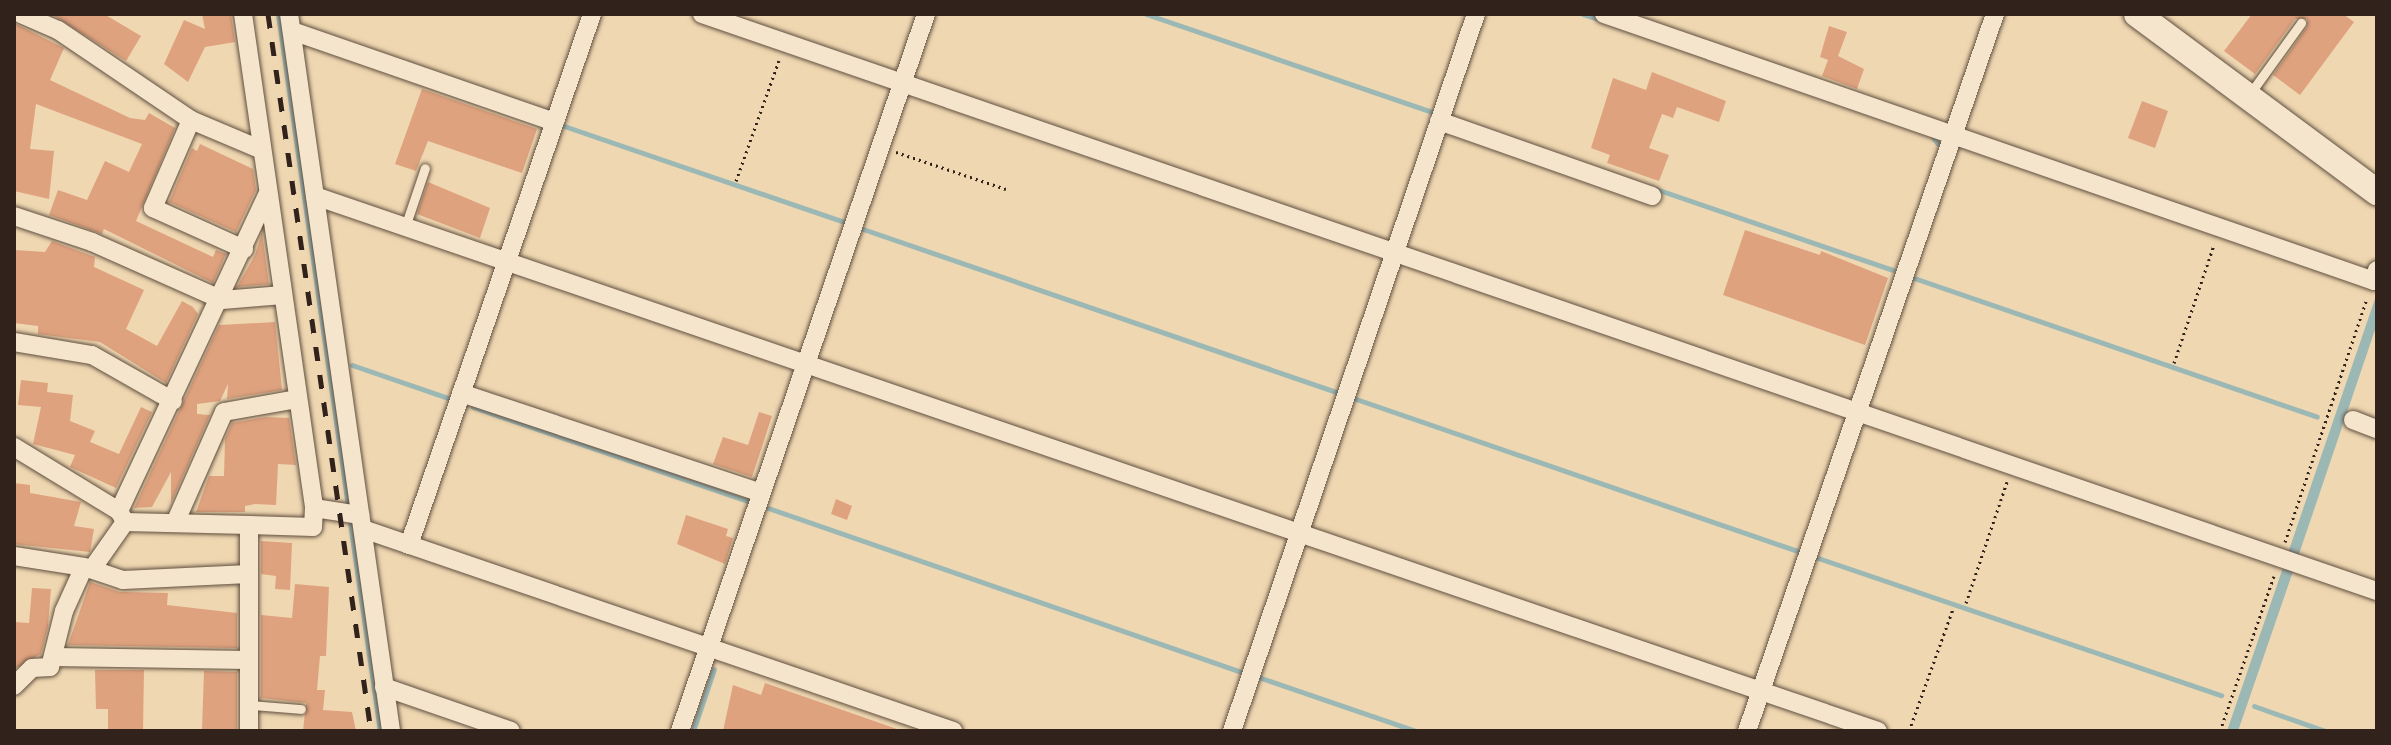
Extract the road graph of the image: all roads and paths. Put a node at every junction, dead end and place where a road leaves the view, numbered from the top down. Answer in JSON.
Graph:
{"nodes":[{"id":1,"x":21,"y":14,"type":"edge"},
{"id":2,"x":243,"y":14,"type":"edge"},
{"id":3,"x":592,"y":14,"type":"edge"},
{"id":4,"x":702,"y":14,"type":"edge"},
{"id":5,"x":926,"y":14,"type":"edge"},
{"id":6,"x":1476,"y":14,"type":"edge"},
{"id":7,"x":1604,"y":14,"type":"edge"},
{"id":8,"x":1995,"y":14,"type":"edge"},
{"id":9,"x":2137,"y":14,"type":"edge"},
{"id":10,"x":291,"y":22,"type":"edge"},
{"id":11,"x":2301,"y":23,"type":"dead end"},
{"id":12,"x":786,"y":43,"type":"junction"},
{"id":13,"x":903,"y":83,"type":"junction"},
{"id":14,"x":2248,"y":97,"type":"junction"},
{"id":15,"x":191,"y":120,"type":"junction"},
{"id":16,"x":1439,"y":121,"type":"junction"},
{"id":17,"x":555,"y":122,"type":"junction"},
{"id":18,"x":1952,"y":136,"type":"junction"},
{"id":19,"x":880,"y":147,"type":"junction"},
{"id":20,"x":262,"y":150,"type":"junction"},
{"id":21,"x":425,"y":168,"type":"dead end"},
{"id":22,"x":736,"y":181,"type":"dead end"},
{"id":23,"x":1006,"y":189,"type":"dead end"},
{"id":24,"x":2377,"y":192,"type":"edge"},
{"id":25,"x":268,"y":194,"type":"junction"},
{"id":26,"x":315,"y":196,"type":"junction"},
{"id":27,"x":1652,"y":196,"type":"dead end"},
{"id":28,"x":14,"y":216,"type":"edge"},
{"id":29,"x":405,"y":227,"type":"junction"},
{"id":30,"x":2220,"y":228,"type":"junction"},
{"id":31,"x":244,"y":249,"type":"junction"},
{"id":32,"x":1394,"y":253,"type":"junction"},
{"id":33,"x":506,"y":261,"type":"junction"},
{"id":34,"x":2375,"y":275,"type":"edge"},
{"id":35,"x":283,"y":295,"type":"junction"},
{"id":36,"x":222,"y":300,"type":"junction"},
{"id":37,"x":14,"y":342,"type":"edge"},
{"id":38,"x":2174,"y":363,"type":"dead end"},
{"id":39,"x":806,"y":364,"type":"junction"},
{"id":40,"x":461,"y":393,"type":"junction"},
{"id":41,"x":298,"y":399,"type":"junction"},
{"id":42,"x":173,"y":401,"type":"junction"},
{"id":43,"x":1856,"y":410,"type":"junction"},
{"id":44,"x":2353,"y":420,"type":"dead end"},
{"id":45,"x":2377,"y":429,"type":"edge"},
{"id":46,"x":14,"y":447,"type":"edge"},
{"id":47,"x":2013,"y":465,"type":"junction"},
{"id":48,"x":761,"y":493,"type":"junction"},
{"id":49,"x":314,"y":508,"type":"junction"},
{"id":50,"x":122,"y":516,"type":"junction"},
{"id":51,"x":361,"y":522,"type":"junction"},
{"id":52,"x":175,"y":523,"type":"junction"},
{"id":53,"x":249,"y":525,"type":"junction"},
{"id":54,"x":1298,"y":532,"type":"junction"},
{"id":55,"x":409,"y":545,"type":"junction"},
{"id":56,"x":14,"y":556,"type":"edge"},
{"id":57,"x":2286,"y":560,"type":"junction"},
{"id":58,"x":88,"y":568,"type":"junction"},
{"id":59,"x":249,"y":574,"type":"junction"},
{"id":60,"x":2377,"y":591,"type":"edge"},
{"id":61,"x":1966,"y":603,"type":"dead end"},
{"id":62,"x":1953,"y":609,"type":"dead end"},
{"id":63,"x":709,"y":647,"type":"junction"},
{"id":64,"x":54,"y":657,"type":"junction"},
{"id":65,"x":249,"y":660,"type":"junction"},
{"id":66,"x":14,"y":686,"type":"edge"},
{"id":67,"x":384,"y":687,"type":"junction"},
{"id":68,"x":1760,"y":691,"type":"junction"},
{"id":69,"x":251,"y":705,"type":"junction"},
{"id":70,"x":301,"y":709,"type":"dead end"},
{"id":71,"x":249,"y":731,"type":"edge"},
{"id":72,"x":391,"y":731,"type":"edge"},
{"id":73,"x":511,"y":731,"type":"edge"},
{"id":74,"x":680,"y":731,"type":"edge"},
{"id":75,"x":953,"y":731,"type":"edge"},
{"id":76,"x":1232,"y":731,"type":"edge"},
{"id":77,"x":1747,"y":731,"type":"edge"},
{"id":78,"x":1878,"y":731,"type":"edge"},
{"id":79,"x":1909,"y":731,"type":"edge"},
{"id":80,"x":2220,"y":731,"type":"edge"}],
"edges":[{"from":1,"to":15,"type":"street"},
{"from":2,"to":20,"type":"street"},
{"from":3,"to":17,"type":"street"},
{"from":4,"to":12,"type":"street"},
{"from":5,"to":13,"type":"street"},
{"from":6,"to":16,"type":"street"},
{"from":7,"to":18,"type":"street"},
{"from":8,"to":18,"type":"street"},
{"from":9,"to":14,"type":"main road"},
{"from":10,"to":17,"type":"street"},
{"from":10,"to":26,"type":"street"},
{"from":11,"to":14,"type":"lane"},
{"from":12,"to":13,"type":"street"},
{"from":12,"to":22,"type":"path"},
{"from":13,"to":19,"type":"street"},
{"from":13,"to":32,"type":"street"},
{"from":14,"to":24,"type":"main road"},
{"from":15,"to":20,"type":"street"},
{"from":15,"to":31,"type":"street"},
{"from":16,"to":27,"type":"street"},
{"from":16,"to":32,"type":"street"},
{"from":17,"to":33,"type":"street"},
{"from":18,"to":30,"type":"street"},
{"from":18,"to":43,"type":"street"},
{"from":19,"to":23,"type":"path"},
{"from":19,"to":39,"type":"street"},
{"from":20,"to":25,"type":"street"},
{"from":21,"to":29,"type":"lane"},
{"from":25,"to":31,"type":"street"},
{"from":25,"to":35,"type":"street"},
{"from":26,"to":29,"type":"street"},
{"from":26,"to":51,"type":"street"},
{"from":28,"to":36,"type":"street"},
{"from":29,"to":33,"type":"street"},
{"from":30,"to":34,"type":"street"},
{"from":30,"to":38,"type":"path"},
{"from":31,"to":36,"type":"street"},
{"from":32,"to":43,"type":"street"},
{"from":32,"to":54,"type":"street"},
{"from":33,"to":39,"type":"street"},
{"from":33,"to":40,"type":"street"},
{"from":34,"to":57,"type":"path"},
{"from":35,"to":36,"type":"street"},
{"from":35,"to":41,"type":"street"},
{"from":36,"to":42,"type":"street"},
{"from":37,"to":42,"type":"street"},
{"from":39,"to":48,"type":"street"},
{"from":39,"to":54,"type":"street"},
{"from":40,"to":48,"type":"street"},
{"from":40,"to":55,"type":"street"},
{"from":41,"to":49,"type":"street"},
{"from":41,"to":52,"type":"street"},
{"from":42,"to":50,"type":"street"},
{"from":43,"to":47,"type":"street"},
{"from":43,"to":68,"type":"street"},
{"from":44,"to":45,"type":"street"},
{"from":46,"to":50,"type":"street"},
{"from":47,"to":57,"type":"street"},
{"from":47,"to":61,"type":"path"},
{"from":48,"to":63,"type":"street"},
{"from":49,"to":51,"type":"street"},
{"from":49,"to":53,"type":"street"},
{"from":50,"to":52,"type":"street"},
{"from":50,"to":58,"type":"street"},
{"from":51,"to":55,"type":"street"},
{"from":51,"to":67,"type":"street"},
{"from":52,"to":53,"type":"street"},
{"from":53,"to":59,"type":"street"},
{"from":54,"to":68,"type":"street"},
{"from":54,"to":76,"type":"street"},
{"from":55,"to":63,"type":"street"},
{"from":56,"to":58,"type":"street"},
{"from":57,"to":60,"type":"street"},
{"from":57,"to":80,"type":"path"},
{"from":58,"to":59,"type":"street"},
{"from":58,"to":64,"type":"street"},
{"from":59,"to":65,"type":"street"},
{"from":62,"to":79,"type":"path"},
{"from":63,"to":74,"type":"street"},
{"from":63,"to":75,"type":"street"},
{"from":64,"to":65,"type":"street"},
{"from":64,"to":66,"type":"street"},
{"from":65,"to":69,"type":"street"},
{"from":67,"to":72,"type":"street"},
{"from":67,"to":73,"type":"street"},
{"from":68,"to":77,"type":"street"},
{"from":68,"to":78,"type":"street"},
{"from":69,"to":70,"type":"lane"},
{"from":69,"to":71,"type":"street"}]}
